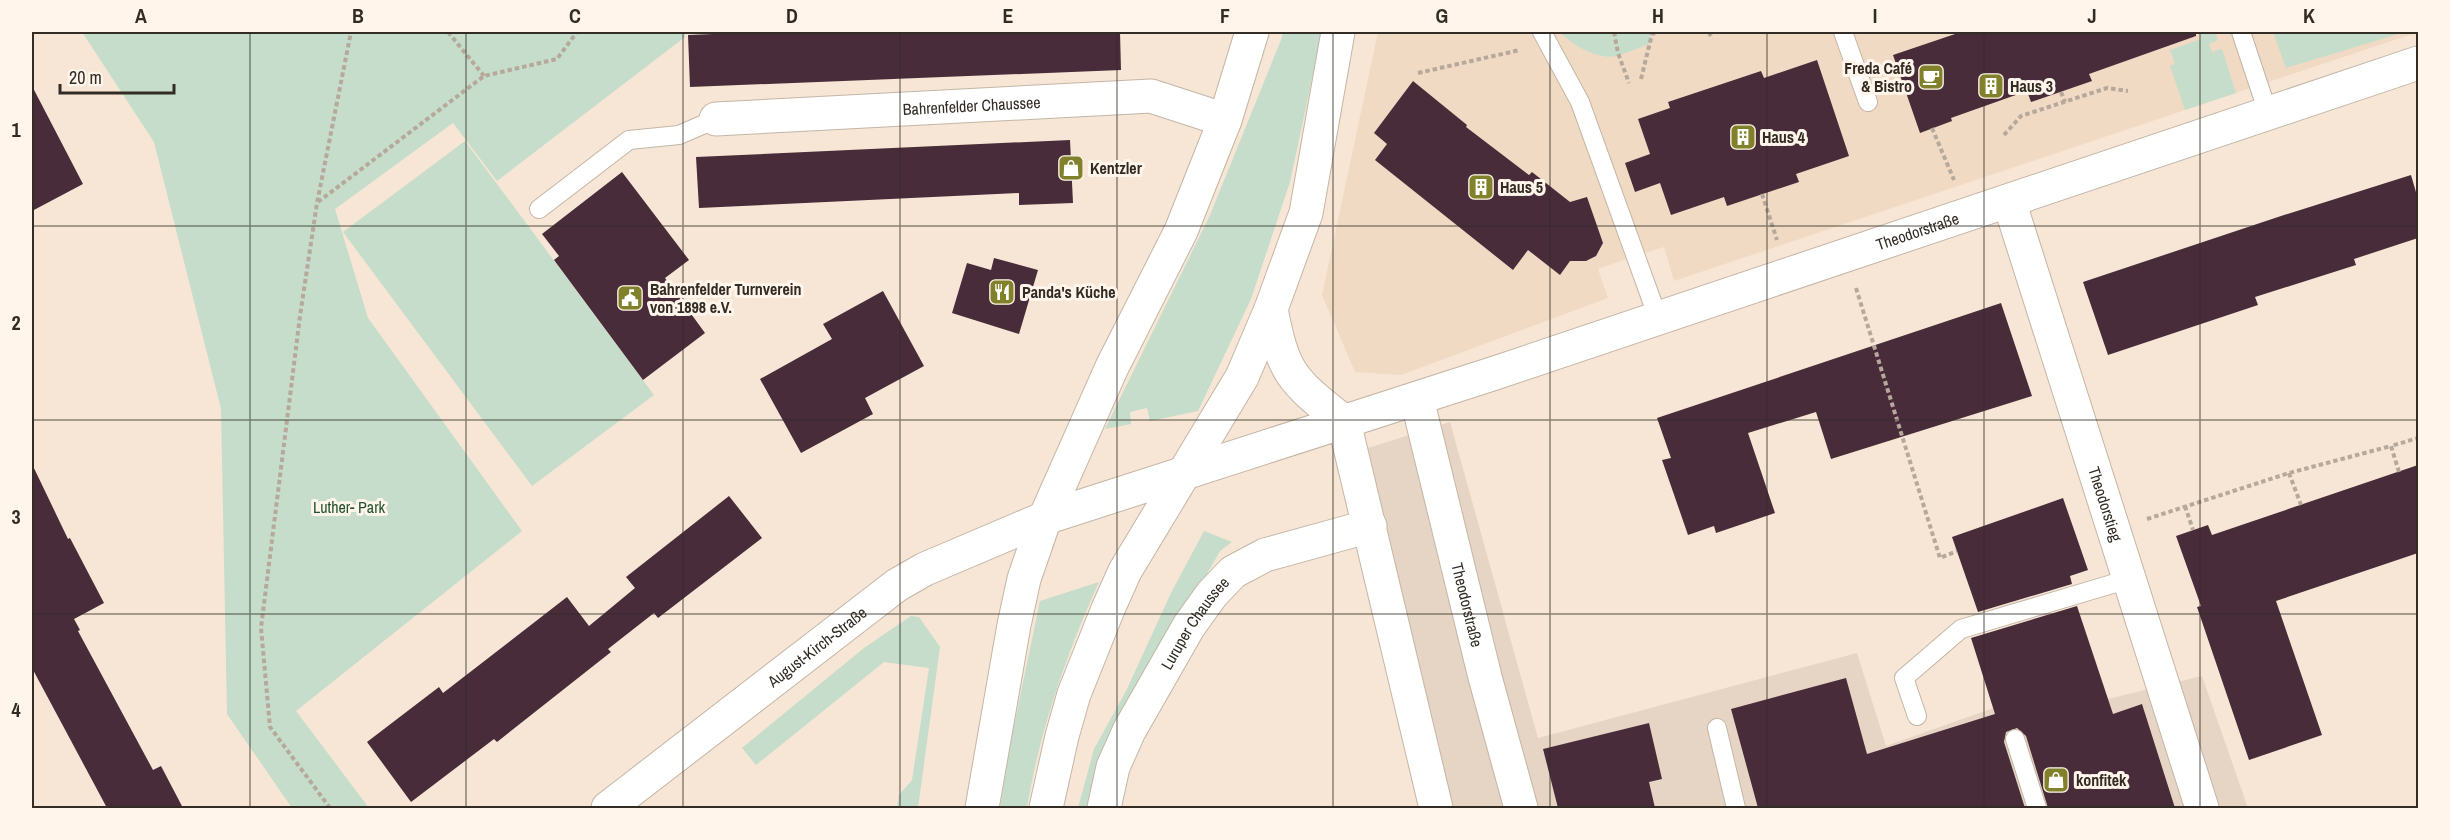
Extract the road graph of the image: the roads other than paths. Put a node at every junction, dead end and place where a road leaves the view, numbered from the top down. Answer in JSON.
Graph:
{"nodes":[{"id":1,"x":1252,"y":32,"type":"edge"},
{"id":2,"x":1338,"y":32,"type":"edge"},
{"id":3,"x":1843,"y":32,"type":"edge"},
{"id":4,"x":2241,"y":32,"type":"edge"},
{"id":5,"x":1544,"y":35,"type":"edge"},
{"id":6,"x":2418,"y":63,"type":"edge"},
{"id":7,"x":1868,"y":102,"type":"dead end"},
{"id":8,"x":2268,"y":113,"type":"junction"},
{"id":9,"x":716,"y":119,"type":"joint"},
{"id":10,"x":1225,"y":120,"type":"junction"},
{"id":11,"x":2009,"y":201,"type":"junction"},
{"id":12,"x":539,"y":209,"type":"dead end"},
{"id":13,"x":1271,"y":309,"type":"junction"},
{"id":14,"x":1658,"y":318,"type":"junction"},
{"id":15,"x":1417,"y":399,"type":"junction"},
{"id":16,"x":1344,"y":422,"type":"junction"},
{"id":17,"x":1182,"y":475,"type":"junction"},
{"id":18,"x":1044,"y":518,"type":"junction"},
{"id":19,"x":1370,"y":526,"type":"junction"},
{"id":20,"x":2129,"y":579,"type":"junction"},
{"id":21,"x":1917,"y":716,"type":"dead end"},
{"id":22,"x":1717,"y":729,"type":"dead end"},
{"id":23,"x":2015,"y":739,"type":"dead end"},
{"id":24,"x":608,"y":808,"type":"edge"},
{"id":25,"x":982,"y":808,"type":"edge"},
{"id":26,"x":1046,"y":808,"type":"edge"},
{"id":27,"x":1104,"y":808,"type":"edge"},
{"id":28,"x":1436,"y":808,"type":"edge"},
{"id":29,"x":1521,"y":808,"type":"edge"},
{"id":30,"x":1736,"y":808,"type":"edge"},
{"id":31,"x":2037,"y":808,"type":"edge"},
{"id":32,"x":2202,"y":808,"type":"edge"}],
"edges":[{"from":1,"to":10,"type":"street"},
{"from":2,"to":13,"type":"street"},
{"from":3,"to":7,"type":"lane"},
{"from":4,"to":8,"type":"lane"},
{"from":5,"to":14,"type":"lane"},
{"from":6,"to":8,"type":"street","name":"Theodorstraße"},
{"from":8,"to":11,"type":"street","name":"Theodorstraße"},
{"from":9,"to":10,"type":"street","name":"Bahrenfelder Chaussee"},
{"from":9,"to":12,"type":"lane"},
{"from":10,"to":18,"type":"street"},
{"from":11,"to":14,"type":"street","name":"Theodorstraße"},
{"from":11,"to":20,"type":"street","name":"Theodorstieg"},
{"from":13,"to":16,"type":"street"},
{"from":13,"to":17,"type":"street"},
{"from":14,"to":15,"type":"street","name":"Theodorstraße"},
{"from":15,"to":16,"type":"street","name":"Theodorstraße"},
{"from":15,"to":29,"type":"street","name":"Theodorstraße"},
{"from":16,"to":17,"type":"street","name":"Theodorstraße"},
{"from":16,"to":19,"type":"street"},
{"from":17,"to":18,"type":"street","name":"Theodorstraße"},
{"from":17,"to":26,"type":"street"},
{"from":18,"to":24,"type":"street","name":"August-Kirch-Straße"},
{"from":18,"to":25,"type":"street"},
{"from":19,"to":27,"type":"street","name":"Luruper Chaussee"},
{"from":19,"to":28,"type":"street"},
{"from":20,"to":21,"type":"lane"},
{"from":20,"to":32,"type":"street","name":"Theodorstieg"},
{"from":22,"to":30,"type":"lane"},
{"from":23,"to":31,"type":"lane"}]}
